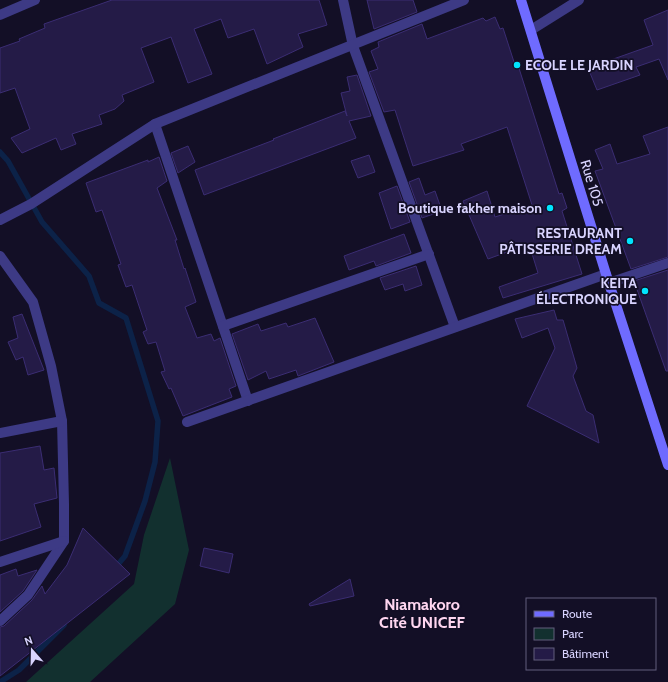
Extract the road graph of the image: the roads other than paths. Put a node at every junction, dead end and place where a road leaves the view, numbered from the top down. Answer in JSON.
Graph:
{"nodes":[{"id":1,"x":35,"y":0,"type":"edge"},
{"id":2,"x":343,"y":0,"type":"edge"},
{"id":3,"x":464,"y":0,"type":"edge"},
{"id":4,"x":521,"y":0,"type":"edge"},
{"id":5,"x":579,"y":0,"type":"edge"},
{"id":6,"x":0,"y":15,"type":"edge"},
{"id":7,"x":531,"y":30,"type":"junction"},
{"id":8,"x":354,"y":46,"type":"junction"},
{"id":9,"x":155,"y":124,"type":"junction"},
{"id":10,"x":2,"y":219,"type":"edge"},
{"id":11,"x":428,"y":254,"type":"junction"},
{"id":12,"x":0,"y":256,"type":"edge"},
{"id":13,"x":668,"y":263,"type":"edge"},
{"id":14,"x":607,"y":279,"type":"junction"},
{"id":15,"x":223,"y":326,"type":"junction"},
{"id":16,"x":455,"y":327,"type":"junction"},
{"id":17,"x":248,"y":400,"type":"junction"},
{"id":18,"x":62,"y":420,"type":"junction"},
{"id":19,"x":187,"y":422,"type":"dead end"},
{"id":20,"x":0,"y":433,"type":"edge"},
{"id":21,"x":668,"y":465,"type":"edge"},
{"id":22,"x":64,"y":541,"type":"junction"},
{"id":23,"x":0,"y":562,"type":"edge"},
{"id":24,"x":0,"y":621,"type":"edge"}],
"edges":[{"from":1,"to":6,"type":"street"},
{"from":2,"to":8,"type":"street"},
{"from":3,"to":8,"type":"street"},
{"from":4,"to":7,"type":"street","name":"Rue 105"},
{"from":5,"to":7,"type":"street"},
{"from":7,"to":14,"type":"street","name":"Rue 105"},
{"from":8,"to":9,"type":"street"},
{"from":8,"to":11,"type":"street"},
{"from":9,"to":10,"type":"street"},
{"from":9,"to":15,"type":"street"},
{"from":11,"to":15,"type":"street"},
{"from":11,"to":16,"type":"street"},
{"from":12,"to":18,"type":"street"},
{"from":13,"to":14,"type":"street"},
{"from":14,"to":16,"type":"street"},
{"from":14,"to":21,"type":"street","name":"Rue 105"},
{"from":15,"to":17,"type":"street"},
{"from":16,"to":17,"type":"street"},
{"from":17,"to":19,"type":"street"},
{"from":18,"to":20,"type":"street"},
{"from":18,"to":22,"type":"street"},
{"from":22,"to":23,"type":"street"},
{"from":22,"to":24,"type":"street"}]}
